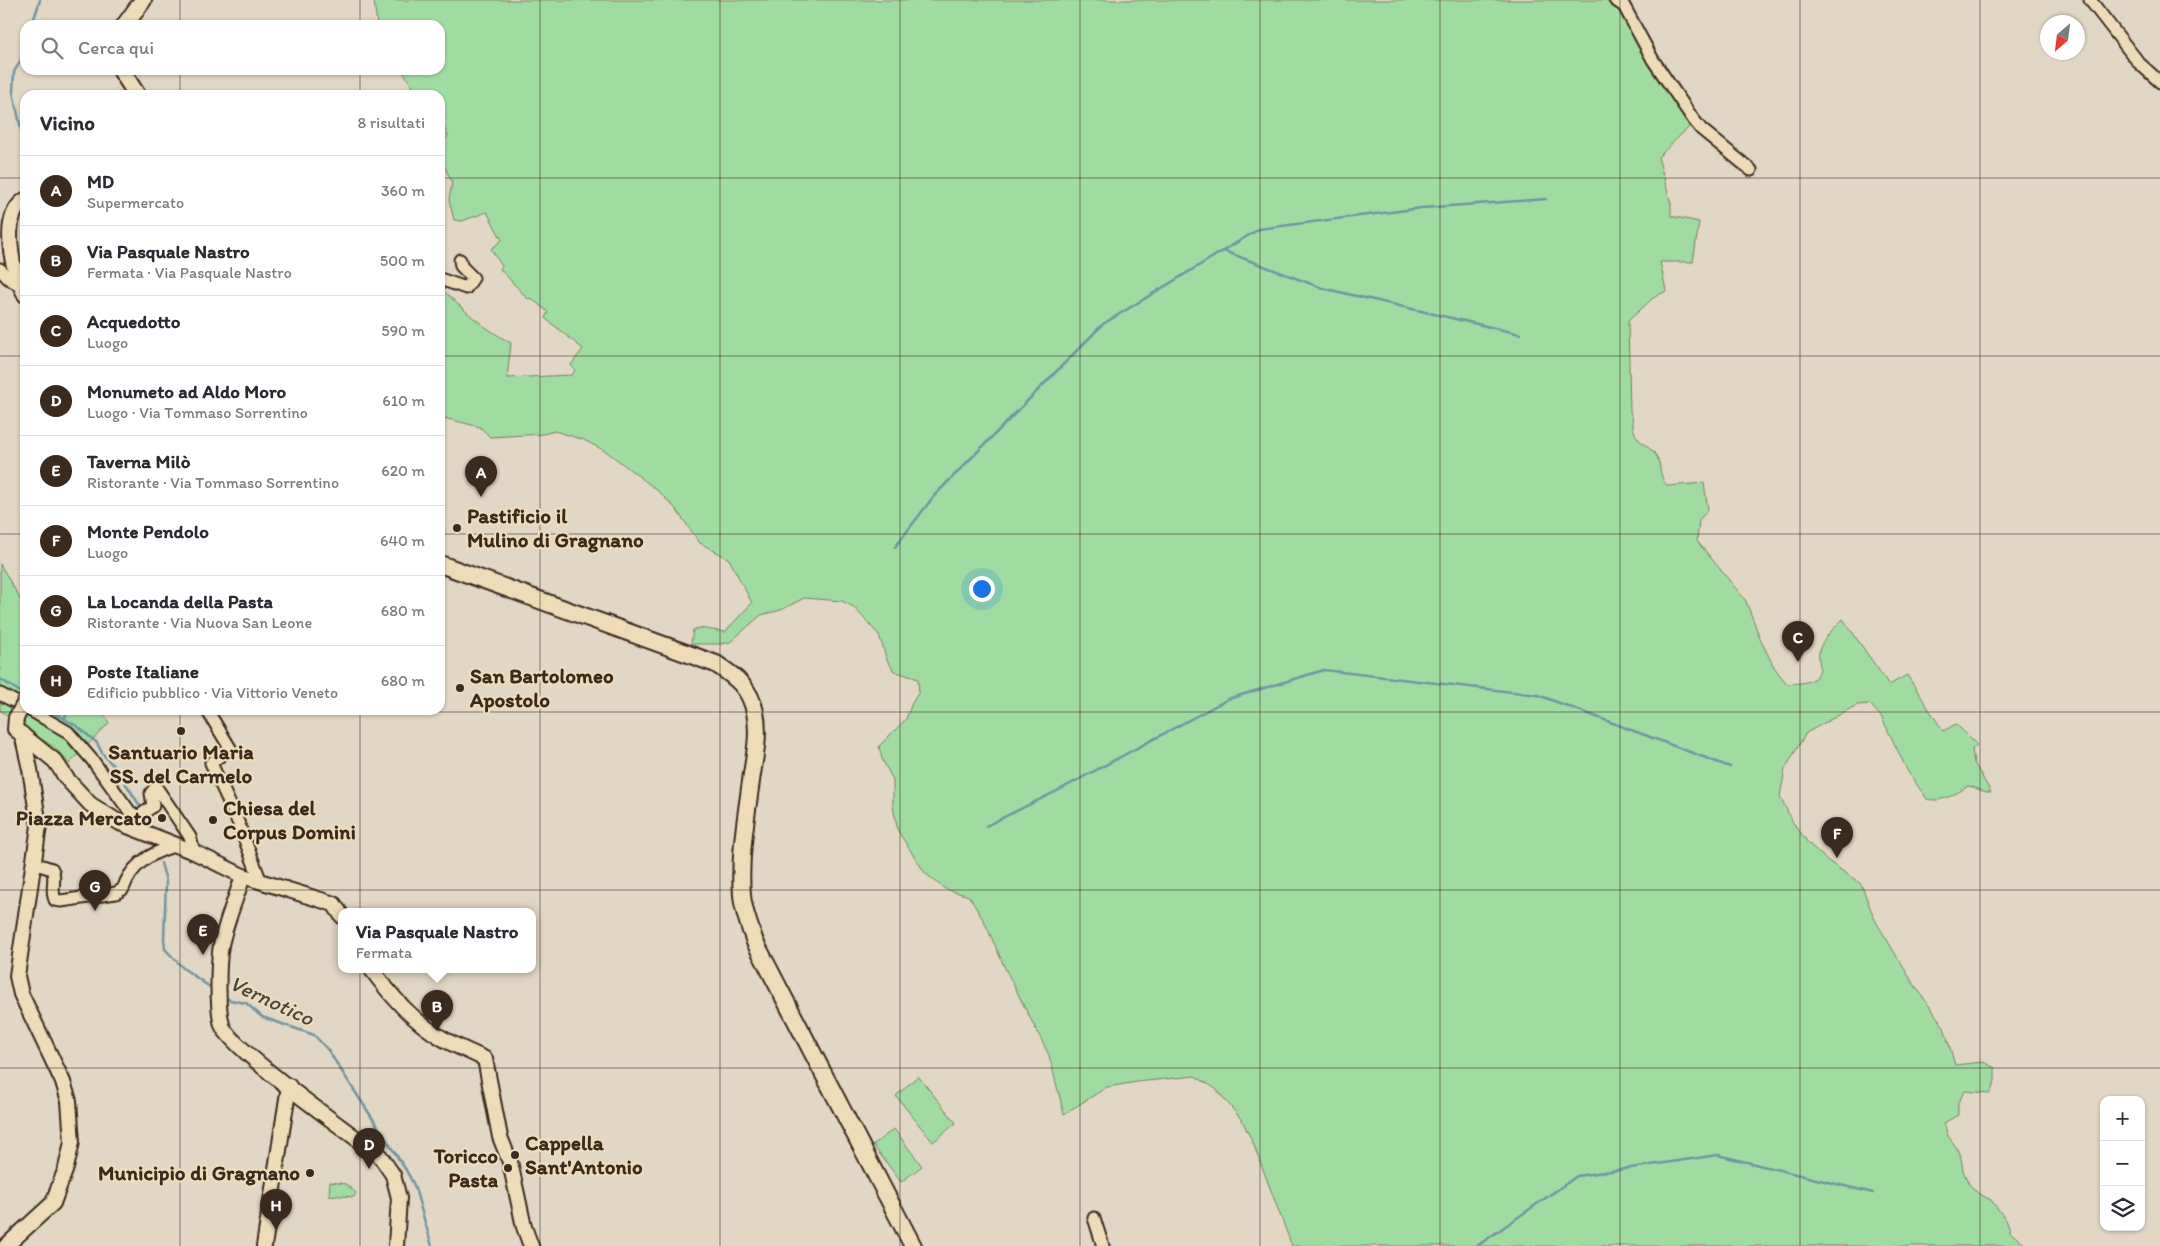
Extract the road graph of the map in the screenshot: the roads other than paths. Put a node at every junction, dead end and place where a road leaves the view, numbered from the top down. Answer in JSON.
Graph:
{"nodes":[{"id":1,"x":143,"y":0,"type":"edge"},
{"id":2,"x":1616,"y":0,"type":"edge"},
{"id":3,"x":2090,"y":0,"type":"edge"},
{"id":4,"x":129,"y":20,"type":"edge"},
{"id":5,"x":124,"y":75,"type":"edge"},
{"id":6,"x":2160,"y":82,"type":"edge"},
{"id":7,"x":134,"y":90,"type":"edge"},
{"id":8,"x":1750,"y":170,"type":"dead end"},
{"id":9,"x":20,"y":202,"type":"edge"},
{"id":10,"x":460,"y":260,"type":"dead end"},
{"id":11,"x":0,"y":269,"type":"edge"},
{"id":12,"x":445,"y":281,"type":"edge"},
{"id":13,"x":20,"y":286,"type":"edge"},
{"id":14,"x":20,"y":288,"type":"edge"},
{"id":15,"x":445,"y":566,"type":"edge"},
{"id":16,"x":0,"y":694,"type":"edge"},
{"id":17,"x":20,"y":704,"type":"edge"},
{"id":18,"x":20,"y":711,"type":"edge"},
{"id":19,"x":39,"y":715,"type":"edge"},
{"id":20,"x":210,"y":715,"type":"edge"},
{"id":21,"x":22,"y":734,"type":"junction"},
{"id":22,"x":48,"y":756,"type":"junction"},
{"id":23,"x":30,"y":769,"type":"junction"},
{"id":24,"x":174,"y":846,"type":"junction"},
{"id":25,"x":194,"y":852,"type":"junction"},
{"id":26,"x":33,"y":864,"type":"junction"},
{"id":27,"x":243,"y":876,"type":"junction"},
{"id":28,"x":261,"y":882,"type":"junction"},
{"id":29,"x":338,"y":910,"type":"edge"},
{"id":30,"x":374,"y":973,"type":"edge"},
{"id":31,"x":289,"y":1086,"type":"junction"},
{"id":32,"x":1094,"y":1218,"type":"dead end"},
{"id":33,"x":6,"y":1246,"type":"edge"},
{"id":34,"x":264,"y":1246,"type":"edge"},
{"id":35,"x":396,"y":1246,"type":"edge"},
{"id":36,"x":531,"y":1246,"type":"edge"},
{"id":37,"x":913,"y":1246,"type":"edge"},
{"id":38,"x":1103,"y":1246,"type":"edge"}],
"edges":[{"from":1,"to":4,"type":"main road"},
{"from":2,"to":8,"type":"street"},
{"from":3,"to":6,"type":"street"},
{"from":5,"to":7,"type":"main road"},
{"from":9,"to":13,"type":"street"},
{"from":10,"to":12,"type":"street"},
{"from":11,"to":14,"type":"street"},
{"from":15,"to":37,"type":"main road"},
{"from":16,"to":17,"type":"street"},
{"from":18,"to":21,"type":"street","bridge":true},
{"from":19,"to":25,"type":"street"},
{"from":20,"to":28,"type":"street"},
{"from":21,"to":22,"type":"street"},
{"from":21,"to":23,"type":"street"},
{"from":22,"to":23,"type":"street"},
{"from":22,"to":24,"type":"street"},
{"from":23,"to":26,"type":"street"},
{"from":24,"to":25,"type":"street"},
{"from":24,"to":26,"type":"street"},
{"from":25,"to":27,"type":"street"},
{"from":26,"to":33,"type":"street"},
{"from":27,"to":28,"type":"street"},
{"from":27,"to":31,"type":"street"},
{"from":28,"to":29,"type":"street"},
{"from":30,"to":36,"type":"street"},
{"from":31,"to":34,"type":"street"},
{"from":31,"to":35,"type":"street"},
{"from":32,"to":38,"type":"street"}]}
